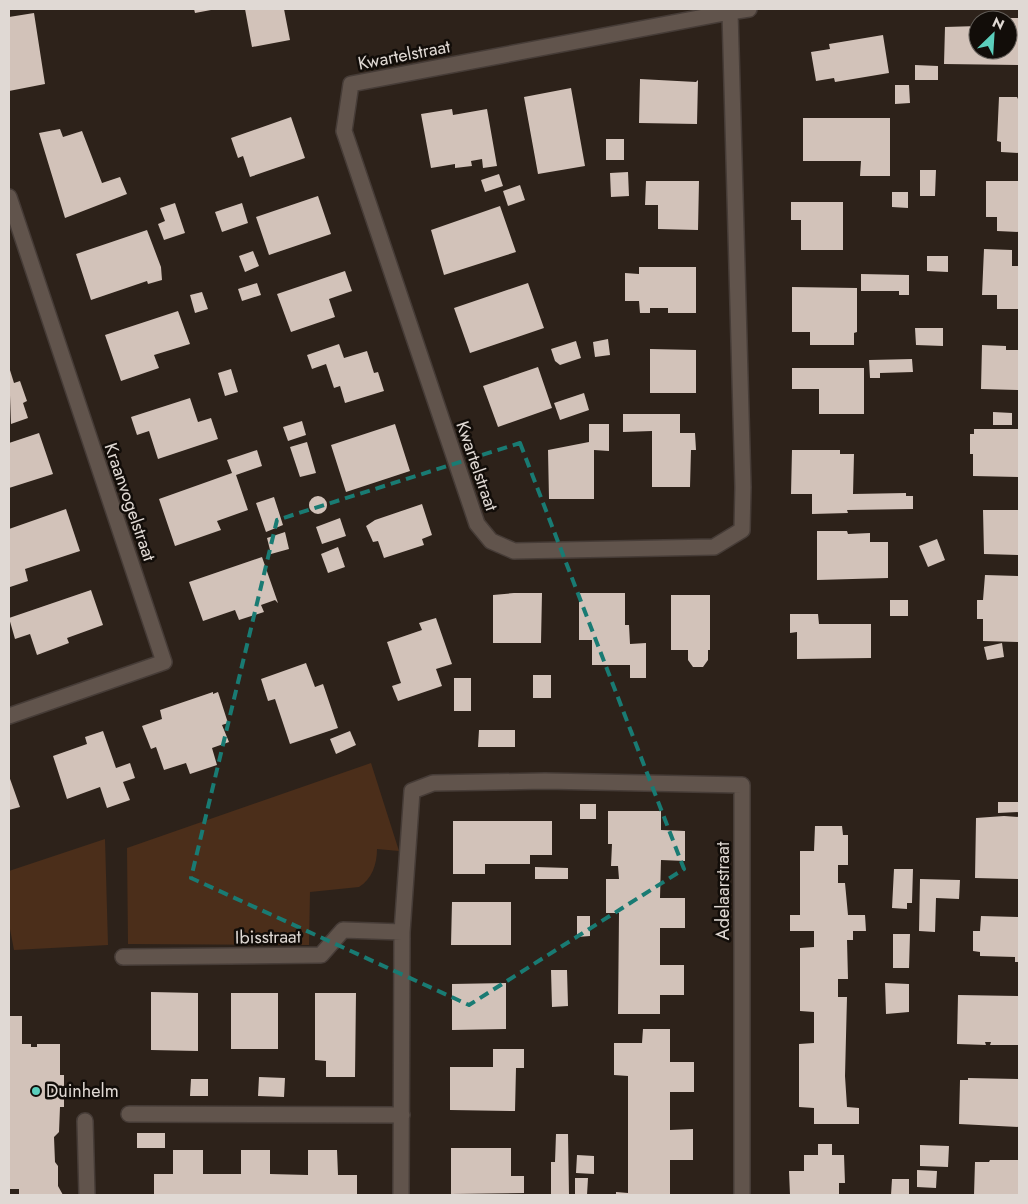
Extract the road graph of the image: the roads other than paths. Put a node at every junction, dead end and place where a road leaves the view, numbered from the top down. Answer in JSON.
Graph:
{"nodes":[{"id":1,"x":749,"y":9,"type":"edge"},
{"id":2,"x":730,"y":10,"type":"edge"},
{"id":3,"x":9,"y":197,"type":"edge"},
{"id":4,"x":9,"y":716,"type":"edge"},
{"id":5,"x":402,"y":932,"type":"junction"},
{"id":6,"x":123,"y":957,"type":"dead end"},
{"id":7,"x":129,"y":1114,"type":"dead end"},
{"id":8,"x":402,"y":1115,"type":"junction"},
{"id":9,"x":86,"y":1121,"type":"dead end"},
{"id":10,"x":87,"y":1195,"type":"edge"},
{"id":11,"x":401,"y":1195,"type":"edge"},
{"id":12,"x":742,"y":1195,"type":"edge"}],
"edges":[{"from":1,"to":2,"type":"street"},
{"from":2,"to":2,"type":"street","name":"Kwartelstraat"},
{"from":3,"to":4,"type":"street","name":"Kraanvogelstraat"},
{"from":5,"to":6,"type":"street","name":"Ibisstraat"},
{"from":5,"to":8,"type":"street"},
{"from":5,"to":12,"type":"street","name":"Adelaarstraat"},
{"from":7,"to":8,"type":"street"},
{"from":8,"to":11,"type":"street"},
{"from":9,"to":10,"type":"street"}]}
